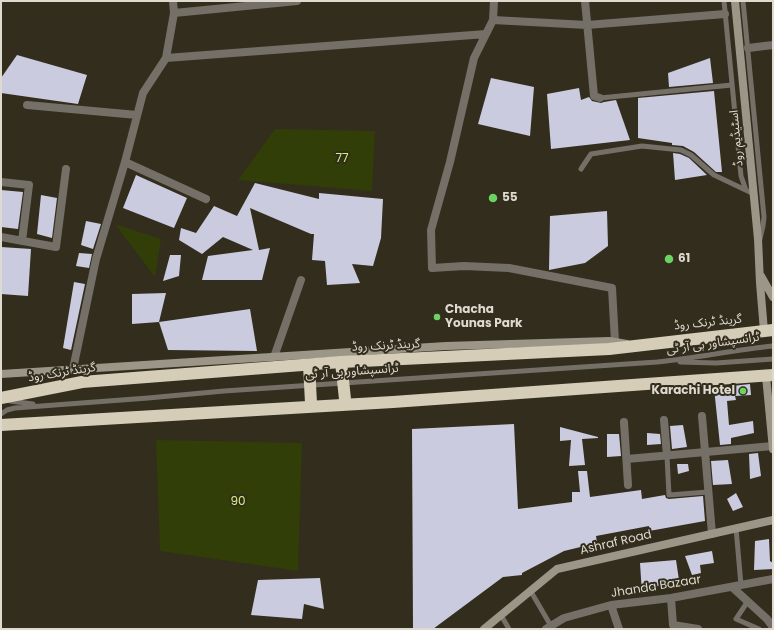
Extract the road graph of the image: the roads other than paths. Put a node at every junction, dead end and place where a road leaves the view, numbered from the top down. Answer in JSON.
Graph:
{"nodes":[{"id":1,"x":173,"y":1,"type":"edge"},
{"id":2,"x":297,"y":1,"type":"edge"},
{"id":3,"x":494,"y":1,"type":"edge"},
{"id":4,"x":585,"y":1,"type":"edge"},
{"id":5,"x":724,"y":1,"type":"edge"},
{"id":6,"x":735,"y":1,"type":"edge"},
{"id":7,"x":743,"y":1,"type":"edge"},
{"id":8,"x":174,"y":13,"type":"junction"},
{"id":9,"x":725,"y":14,"type":"junction"},
{"id":10,"x":493,"y":20,"type":"junction"},
{"id":11,"x":587,"y":25,"type":"junction"},
{"id":12,"x":486,"y":34,"type":"junction"},
{"id":13,"x":773,"y":45,"type":"edge"},
{"id":14,"x":748,"y":48,"type":"junction"},
{"id":15,"x":166,"y":58,"type":"junction"},
{"id":16,"x":732,"y":85,"type":"junction"},
{"id":17,"x":600,"y":98,"type":"joint"},
{"id":18,"x":27,"y":105,"type":"dead end"},
{"id":19,"x":137,"y":116,"type":"junction"},
{"id":20,"x":125,"y":162,"type":"junction"},
{"id":21,"x":66,"y":169,"type":"dead end"},
{"id":22,"x":581,"y":169,"type":"dead end"},
{"id":23,"x":1,"y":182,"type":"edge"},
{"id":24,"x":746,"y":190,"type":"junction"},
{"id":25,"x":754,"y":194,"type":"junction"},
{"id":26,"x":206,"y":199,"type":"dead end"},
{"id":27,"x":1,"y":237,"type":"edge"},
{"id":28,"x":22,"y":240,"type":"junction"},
{"id":29,"x":759,"y":243,"type":"junction"},
{"id":30,"x":760,"y":273,"type":"junction"},
{"id":31,"x":301,"y":280,"type":"dead end"},
{"id":32,"x":773,"y":297,"type":"edge"},
{"id":33,"x":768,"y":331,"type":"edge"},
{"id":34,"x":612,"y":345,"type":"junction"},
{"id":35,"x":773,"y":346,"type":"edge"},
{"id":36,"x":274,"y":357,"type":"junction"},
{"id":37,"x":773,"y":359,"type":"edge"},
{"id":38,"x":341,"y":362,"type":"junction"},
{"id":39,"x":657,"y":362,"type":"junction"},
{"id":40,"x":309,"y":365,"type":"junction"},
{"id":41,"x":73,"y":369,"type":"junction"},
{"id":42,"x":1,"y":374,"type":"edge"},
{"id":43,"x":770,"y":375,"type":"edge"},
{"id":44,"x":1,"y":398,"type":"edge"},
{"id":45,"x":345,"y":402,"type":"junction"},
{"id":46,"x":48,"y":405,"type":"junction"},
{"id":47,"x":312,"y":405,"type":"junction"},
{"id":48,"x":1,"y":414,"type":"edge"},
{"id":49,"x":702,"y":416,"type":"dead end"},
{"id":50,"x":664,"y":420,"type":"dead end"},
{"id":51,"x":624,"y":422,"type":"dead end"},
{"id":52,"x":1,"y":425,"type":"edge"},
{"id":53,"x":773,"y":446,"type":"edge"},
{"id":54,"x":773,"y":449,"type":"edge"},
{"id":55,"x":705,"y":452,"type":"junction"},
{"id":56,"x":667,"y":456,"type":"junction"},
{"id":57,"x":627,"y":459,"type":"junction"},
{"id":58,"x":628,"y":485,"type":"dead end"},
{"id":59,"x":708,"y":492,"type":"junction"},
{"id":60,"x":773,"y":520,"type":"edge"},
{"id":61,"x":736,"y":528,"type":"junction"},
{"id":62,"x":712,"y":534,"type":"junction"},
{"id":63,"x":773,"y":579,"type":"edge"},
{"id":64,"x":741,"y":585,"type":"junction"},
{"id":65,"x":732,"y":586,"type":"junction"},
{"id":66,"x":530,"y":590,"type":"junction"},
{"id":67,"x":671,"y":598,"type":"junction"},
{"id":68,"x":748,"y":601,"type":"junction"},
{"id":69,"x":611,"y":605,"type":"junction"},
{"id":70,"x":500,"y":615,"type":"junction"},
{"id":71,"x":768,"y":619,"type":"junction"},
{"id":72,"x":773,"y":627,"type":"edge"},
{"id":73,"x":550,"y":628,"type":"edge"},
{"id":74,"x":484,"y":629,"type":"edge"},
{"id":75,"x":509,"y":629,"type":"edge"},
{"id":76,"x":619,"y":629,"type":"edge"},
{"id":77,"x":698,"y":629,"type":"edge"},
{"id":78,"x":759,"y":629,"type":"edge"},
{"id":79,"x":765,"y":629,"type":"edge"}],
"edges":[{"from":1,"to":8,"type":"street"},
{"from":2,"to":8,"type":"street"},
{"from":3,"to":10,"type":"street"},
{"from":4,"to":11,"type":"street"},
{"from":5,"to":9,"type":"lane"},
{"from":6,"to":25,"type":"street","name":"اسٹیڈیم روڈ"},
{"from":7,"to":14,"type":"lane"},
{"from":8,"to":15,"type":"street"},
{"from":9,"to":11,"type":"street"},
{"from":9,"to":16,"type":"lane"},
{"from":10,"to":11,"type":"street"},
{"from":10,"to":12,"type":"street"},
{"from":11,"to":17,"type":"street"},
{"from":12,"to":15,"type":"street"},
{"from":12,"to":34,"type":"street"},
{"from":13,"to":14,"type":"street"},
{"from":14,"to":29,"type":"lane"},
{"from":15,"to":19,"type":"street"},
{"from":16,"to":17,"type":"lane"},
{"from":16,"to":24,"type":"lane"},
{"from":18,"to":19,"type":"street"},
{"from":19,"to":20,"type":"street"},
{"from":20,"to":26,"type":"street"},
{"from":20,"to":41,"type":"street"},
{"from":21,"to":28,"type":"street"},
{"from":22,"to":24,"type":"lane"},
{"from":23,"to":28,"type":"street"},
{"from":24,"to":25,"type":"lane"},
{"from":25,"to":29,"type":"street","name":"اسٹیڈیم روڈ"},
{"from":27,"to":28,"type":"street"},
{"from":29,"to":30,"type":"street","name":"اسٹیڈیم روڈ"},
{"from":30,"to":32,"type":"street","name":"اسٹیڈیم روڈ"},
{"from":30,"to":33,"type":"street","name":"اسٹیڈیم روڈ"},
{"from":31,"to":36,"type":"street"},
{"from":33,"to":34,"type":"highway","name":"گرینڈ ٹرنک روڈ"},
{"from":34,"to":36,"type":"street"},
{"from":34,"to":38,"type":"highway","name":"گرینڈ ٹرنک روڈ"},
{"from":35,"to":39,"type":"lane","name":"ٹرانسپشاور بی آر ٹی"},
{"from":36,"to":41,"type":"street"},
{"from":37,"to":39,"type":"lane","name":"ٹرانسپشاور بی آر ٹی"},
{"from":38,"to":40,"type":"highway","name":"گرینڈ ٹرنک روڈ"},
{"from":38,"to":45,"type":"highway","bridge":true},
{"from":39,"to":46,"type":"lane","name":"ٹرانسپشاور بی آر ٹی"},
{"from":40,"to":44,"type":"highway","name":"گرینڈ ٹرنک روڈ"},
{"from":40,"to":47,"type":"highway","bridge":true},
{"from":41,"to":42,"type":"street"},
{"from":43,"to":45,"type":"highway"},
{"from":43,"to":53,"type":"street"},
{"from":44,"to":46,"type":"lane","name":"ٹرانسپشاور بی آر ٹی"},
{"from":45,"to":47,"type":"highway"},
{"from":46,"to":48,"type":"lane","name":"ٹرانسپشاور بی آر ٹی"},
{"from":47,"to":52,"type":"highway"},
{"from":49,"to":55,"type":"street"},
{"from":50,"to":56,"type":"street"},
{"from":51,"to":57,"type":"street"},
{"from":53,"to":54,"type":"street"},
{"from":53,"to":55,"type":"street"},
{"from":55,"to":56,"type":"street"},
{"from":55,"to":59,"type":"street"},
{"from":56,"to":57,"type":"street"},
{"from":56,"to":59,"type":"lane"},
{"from":57,"to":58,"type":"street"},
{"from":59,"to":62,"type":"street"},
{"from":60,"to":61,"type":"street","name":"Ashraf Road"},
{"from":61,"to":62,"type":"street","name":"Ashraf Road"},
{"from":61,"to":64,"type":"lane"},
{"from":62,"to":66,"type":"street","name":"Ashraf Road"},
{"from":63,"to":64,"type":"street","name":"Jhanda Bazaar"},
{"from":64,"to":65,"type":"street","name":"Jhanda Bazaar"},
{"from":65,"to":67,"type":"street","name":"Jhanda Bazaar"},
{"from":65,"to":68,"type":"street"},
{"from":66,"to":70,"type":"street","name":"Ashraf Road"},
{"from":66,"to":73,"type":"lane"},
{"from":67,"to":69,"type":"street","name":"Jhanda Bazaar"},
{"from":67,"to":77,"type":"street"},
{"from":68,"to":71,"type":"street"},
{"from":68,"to":78,"type":"lane"},
{"from":69,"to":73,"type":"street","name":"Jhanda Bazaar"},
{"from":69,"to":76,"type":"street"},
{"from":70,"to":74,"type":"street","name":"Ashraf Road"},
{"from":70,"to":75,"type":"lane"},
{"from":71,"to":72,"type":"street"},
{"from":71,"to":79,"type":"street"}]}
